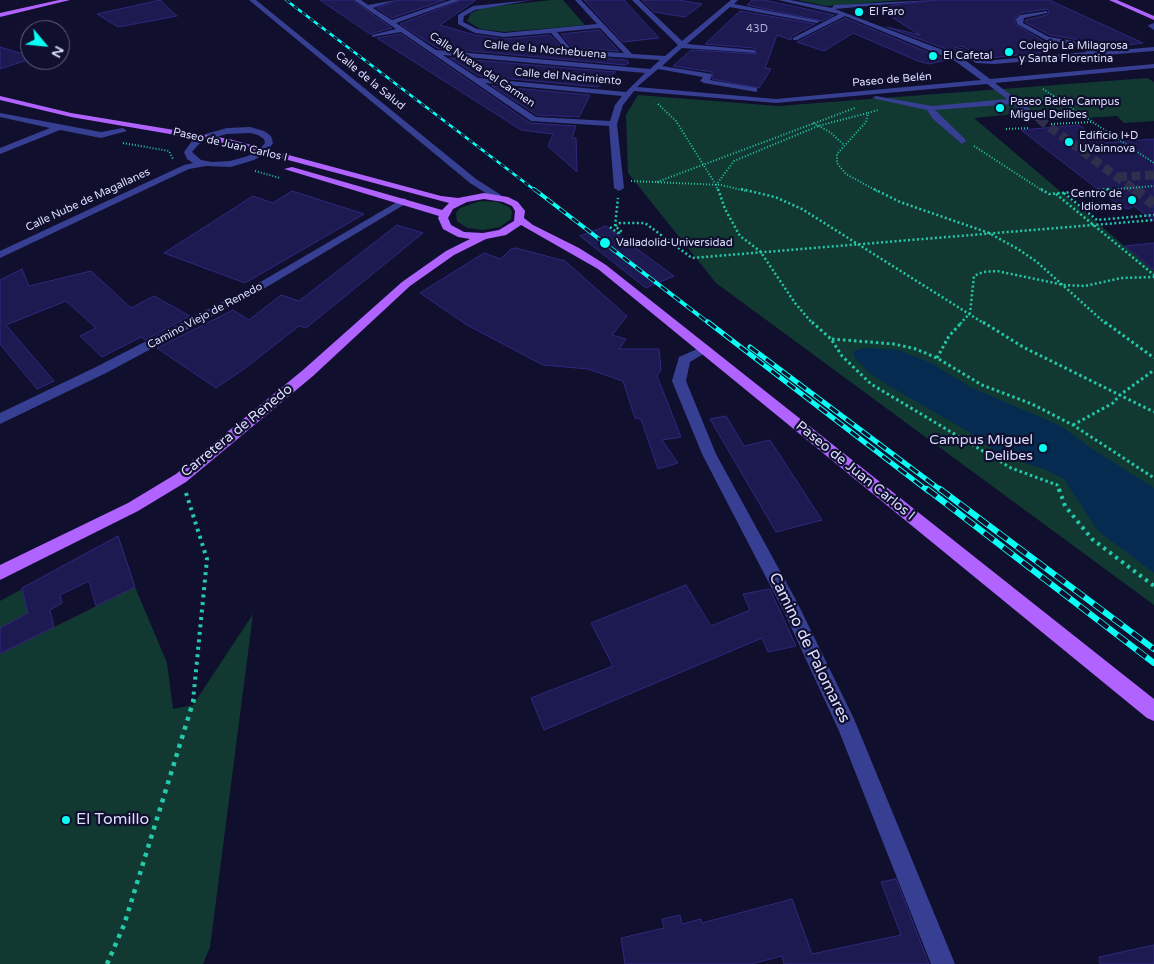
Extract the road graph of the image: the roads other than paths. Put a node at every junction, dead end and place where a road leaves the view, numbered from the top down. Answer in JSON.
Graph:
{"nodes":[{"id":1,"x":63,"y":0,"type":"edge"},
{"id":2,"x":252,"y":0,"type":"edge"},
{"id":3,"x":357,"y":0,"type":"edge"},
{"id":4,"x":393,"y":0,"type":"edge"},
{"id":5,"x":457,"y":0,"type":"edge"},
{"id":6,"x":529,"y":0,"type":"edge"},
{"id":7,"x":578,"y":0,"type":"edge"},
{"id":8,"x":634,"y":0,"type":"edge"},
{"id":9,"x":735,"y":0,"type":"edge"},
{"id":10,"x":781,"y":0,"type":"edge"},
{"id":11,"x":932,"y":0,"type":"edge"},
{"id":12,"x":1112,"y":0,"type":"edge"},
{"id":13,"x":368,"y":7,"type":"junction"},
{"id":14,"x":711,"y":8,"type":"dead end"},
{"id":15,"x":726,"y":8,"type":"junction"},
{"id":16,"x":825,"y":8,"type":"junction"},
{"id":17,"x":1045,"y":12,"type":"dead end"},
{"id":18,"x":844,"y":14,"type":"junction"},
{"id":19,"x":0,"y":15,"type":"edge"},
{"id":20,"x":1154,"y":18,"type":"edge"},
{"id":21,"x":695,"y":21,"type":"dead end"},
{"id":22,"x":817,"y":21,"type":"dead end"},
{"id":23,"x":390,"y":22,"type":"junction"},
{"id":24,"x":706,"y":25,"type":"junction"},
{"id":25,"x":601,"y":26,"type":"junction"},
{"id":26,"x":402,"y":30,"type":"junction"},
{"id":27,"x":553,"y":31,"type":"junction"},
{"id":28,"x":374,"y":36,"type":"dead end"},
{"id":29,"x":690,"y":38,"type":"junction"},
{"id":30,"x":796,"y":39,"type":"dead end"},
{"id":31,"x":740,"y":44,"type":"dead end"},
{"id":32,"x":682,"y":46,"type":"junction"},
{"id":33,"x":959,"y":48,"type":"dead end"},
{"id":34,"x":1154,"y":49,"type":"edge"},
{"id":35,"x":435,"y":52,"type":"junction"},
{"id":36,"x":754,"y":52,"type":"dead end"},
{"id":37,"x":1096,"y":54,"type":"junction"},
{"id":38,"x":630,"y":56,"type":"junction"},
{"id":39,"x":667,"y":58,"type":"junction"},
{"id":40,"x":1154,"y":66,"type":"edge"},
{"id":41,"x":655,"y":69,"type":"junction"},
{"id":42,"x":476,"y":80,"type":"junction"},
{"id":43,"x":990,"y":82,"type":"junction"},
{"id":44,"x":754,"y":90,"type":"dead end"},
{"id":45,"x":629,"y":91,"type":"junction"},
{"id":46,"x":858,"y":94,"type":"junction"},
{"id":47,"x":0,"y":98,"type":"edge"},
{"id":48,"x":1015,"y":101,"type":"junction"},
{"id":49,"x":0,"y":107,"type":"edge"},
{"id":50,"x":932,"y":108,"type":"junction"},
{"id":51,"x":0,"y":115,"type":"edge"},
{"id":52,"x":1039,"y":119,"type":"tunnel mouth"},
{"id":53,"x":613,"y":124,"type":"junction"},
{"id":54,"x":58,"y":128,"type":"junction"},
{"id":55,"x":123,"y":131,"type":"junction"},
{"id":56,"x":205,"y":137,"type":"junction"},
{"id":57,"x":962,"y":141,"type":"road end"},
{"id":58,"x":195,"y":143,"type":"junction"},
{"id":59,"x":0,"y":151,"type":"edge"},
{"id":60,"x":263,"y":151,"type":"junction"},
{"id":61,"x":251,"y":158,"type":"junction"},
{"id":62,"x":190,"y":163,"type":"junction"},
{"id":63,"x":473,"y":181,"type":"junction"},
{"id":64,"x":619,"y":184,"type":"road end"},
{"id":65,"x":498,"y":197,"type":"junction"},
{"id":66,"x":461,"y":200,"type":"junction"},
{"id":67,"x":404,"y":201,"type":"junction"},
{"id":68,"x":444,"y":214,"type":"junction"},
{"id":69,"x":520,"y":219,"type":"junction"},
{"id":70,"x":452,"y":230,"type":"junction"},
{"id":71,"x":502,"y":233,"type":"junction"},
{"id":72,"x":483,"y":236,"type":"junction"},
{"id":73,"x":551,"y":239,"type":"junction"},
{"id":74,"x":450,"y":253,"type":"junction"},
{"id":75,"x":0,"y":255,"type":"edge"},
{"id":76,"x":706,"y":349,"type":"junction"},
{"id":77,"x":0,"y":419,"type":"edge"},
{"id":78,"x":0,"y":573,"type":"edge"},
{"id":79,"x":1154,"y":711,"type":"edge"},
{"id":80,"x":943,"y":964,"type":"edge"}],
"edges":[{"from":1,"to":19,"type":"main road"},
{"from":2,"to":63,"type":"street","name":"Calle de la Salud"},
{"from":3,"to":13,"type":"street","name":"Calle Nueva del Carmen"},
{"from":4,"to":13,"type":"street"},
{"from":5,"to":23,"type":"street"},
{"from":6,"to":27,"type":"street"},
{"from":7,"to":25,"type":"street"},
{"from":8,"to":32,"type":"street"},
{"from":9,"to":15,"type":"street"},
{"from":10,"to":16,"type":"street"},
{"from":11,"to":16,"type":"street"},
{"from":12,"to":20,"type":"main road"},
{"from":13,"to":23,"type":"street","name":"Calle Nueva del Carmen"},
{"from":14,"to":15,"type":"street"},
{"from":15,"to":22,"type":"street"},
{"from":15,"to":24,"type":"street"},
{"from":16,"to":18,"type":"street"},
{"from":17,"to":37,"type":"street"},
{"from":18,"to":30,"type":"street"},
{"from":18,"to":43,"type":"street"},
{"from":21,"to":24,"type":"street"},
{"from":23,"to":26,"type":"street","name":"Calle Nueva del Carmen"},
{"from":24,"to":29,"type":"street"},
{"from":25,"to":27,"type":"street"},
{"from":25,"to":38,"type":"street"},
{"from":26,"to":28,"type":"street"},
{"from":26,"to":35,"type":"street","name":"Calle Nueva del Carmen"},
{"from":27,"to":38,"type":"street"},
{"from":29,"to":31,"type":"street"},
{"from":29,"to":32,"type":"street"},
{"from":32,"to":36,"type":"street"},
{"from":32,"to":39,"type":"street"},
{"from":33,"to":37,"type":"street"},
{"from":34,"to":37,"type":"street"},
{"from":35,"to":41,"type":"street","name":"Calle de la Nochebuena"},
{"from":35,"to":42,"type":"street","name":"Calle Nueva del Carmen"},
{"from":38,"to":39,"type":"street"},
{"from":39,"to":41,"type":"street"},
{"from":40,"to":43,"type":"street","name":"Paseo de Belén"},
{"from":41,"to":44,"type":"street","name":"Calle de la Nochebuena"},
{"from":41,"to":45,"type":"street"},
{"from":42,"to":45,"type":"street","name":"Calle del Nacimiento"},
{"from":42,"to":53,"type":"street","name":"Calle Nueva del Carmen"},
{"from":43,"to":46,"type":"street","name":"Paseo de Belén"},
{"from":43,"to":48,"type":"street"},
{"from":45,"to":46,"type":"street","name":"Paseo de Belén"},
{"from":45,"to":53,"type":"street"},
{"from":46,"to":50,"type":"street"},
{"from":47,"to":56,"type":"main road","name":"Paseo de Juan Carlos I"},
{"from":48,"to":50,"type":"street"},
{"from":48,"to":52,"type":"street"},
{"from":49,"to":55,"type":"main road","name":"Paseo de Juan Carlos I"},
{"from":50,"to":57,"type":"street"},
{"from":51,"to":54,"type":"street","name":"Paseo de Juan Carlos I"},
{"from":53,"to":64,"type":"street"},
{"from":54,"to":55,"type":"street","name":"Paseo de Juan Carlos I"},
{"from":54,"to":59,"type":"street"},
{"from":55,"to":58,"type":"main road","name":"Paseo de Juan Carlos I"},
{"from":56,"to":58,"type":"street"},
{"from":56,"to":60,"type":"main road","name":"Paseo de Juan Carlos I"},
{"from":56,"to":60,"type":"street"},
{"from":58,"to":61,"type":"main road","name":"Paseo de Juan Carlos I"},
{"from":58,"to":62,"type":"street"},
{"from":60,"to":61,"type":"street","name":"Calle Nube de Magallanes"},
{"from":60,"to":66,"type":"main road","name":"Paseo de Juan Carlos I"},
{"from":61,"to":62,"type":"street","name":"Calle Nube de Magallanes"},
{"from":61,"to":67,"type":"main road","name":"Paseo de Juan Carlos I"},
{"from":62,"to":75,"type":"street","name":"Calle Nube de Magallanes"},
{"from":63,"to":65,"type":"street","name":"Calle de la Salud"},
{"from":63,"to":66,"type":"street"},
{"from":65,"to":66,"type":"main road","name":"Paseo de Juan Carlos I"},
{"from":65,"to":69,"type":"main road"},
{"from":66,"to":68,"type":"main road"},
{"from":67,"to":68,"type":"main road","name":"Paseo de Juan Carlos I"},
{"from":67,"to":77,"type":"street","name":"Camino Viejo de Renedo"},
{"from":68,"to":70,"type":"main road"},
{"from":69,"to":71,"type":"main road"},
{"from":69,"to":73,"type":"main road","name":"Paseo de Juan Carlos I"},
{"from":70,"to":72,"type":"main road"},
{"from":70,"to":74,"type":"main road"},
{"from":71,"to":72,"type":"main road","name":"Paseo de Juan Carlos I"},
{"from":71,"to":73,"type":"main road","name":"Paseo de Juan Carlos I"},
{"from":72,"to":74,"type":"main road","name":"Carretera de Renedo"},
{"from":73,"to":76,"type":"main road","name":"Paseo de Juan Carlos I"},
{"from":74,"to":78,"type":"main road","name":"Carretera de Renedo"},
{"from":76,"to":79,"type":"main road","name":"Paseo de Juan Carlos I"},
{"from":76,"to":80,"type":"street","name":"Camino de Palomares"}]}
